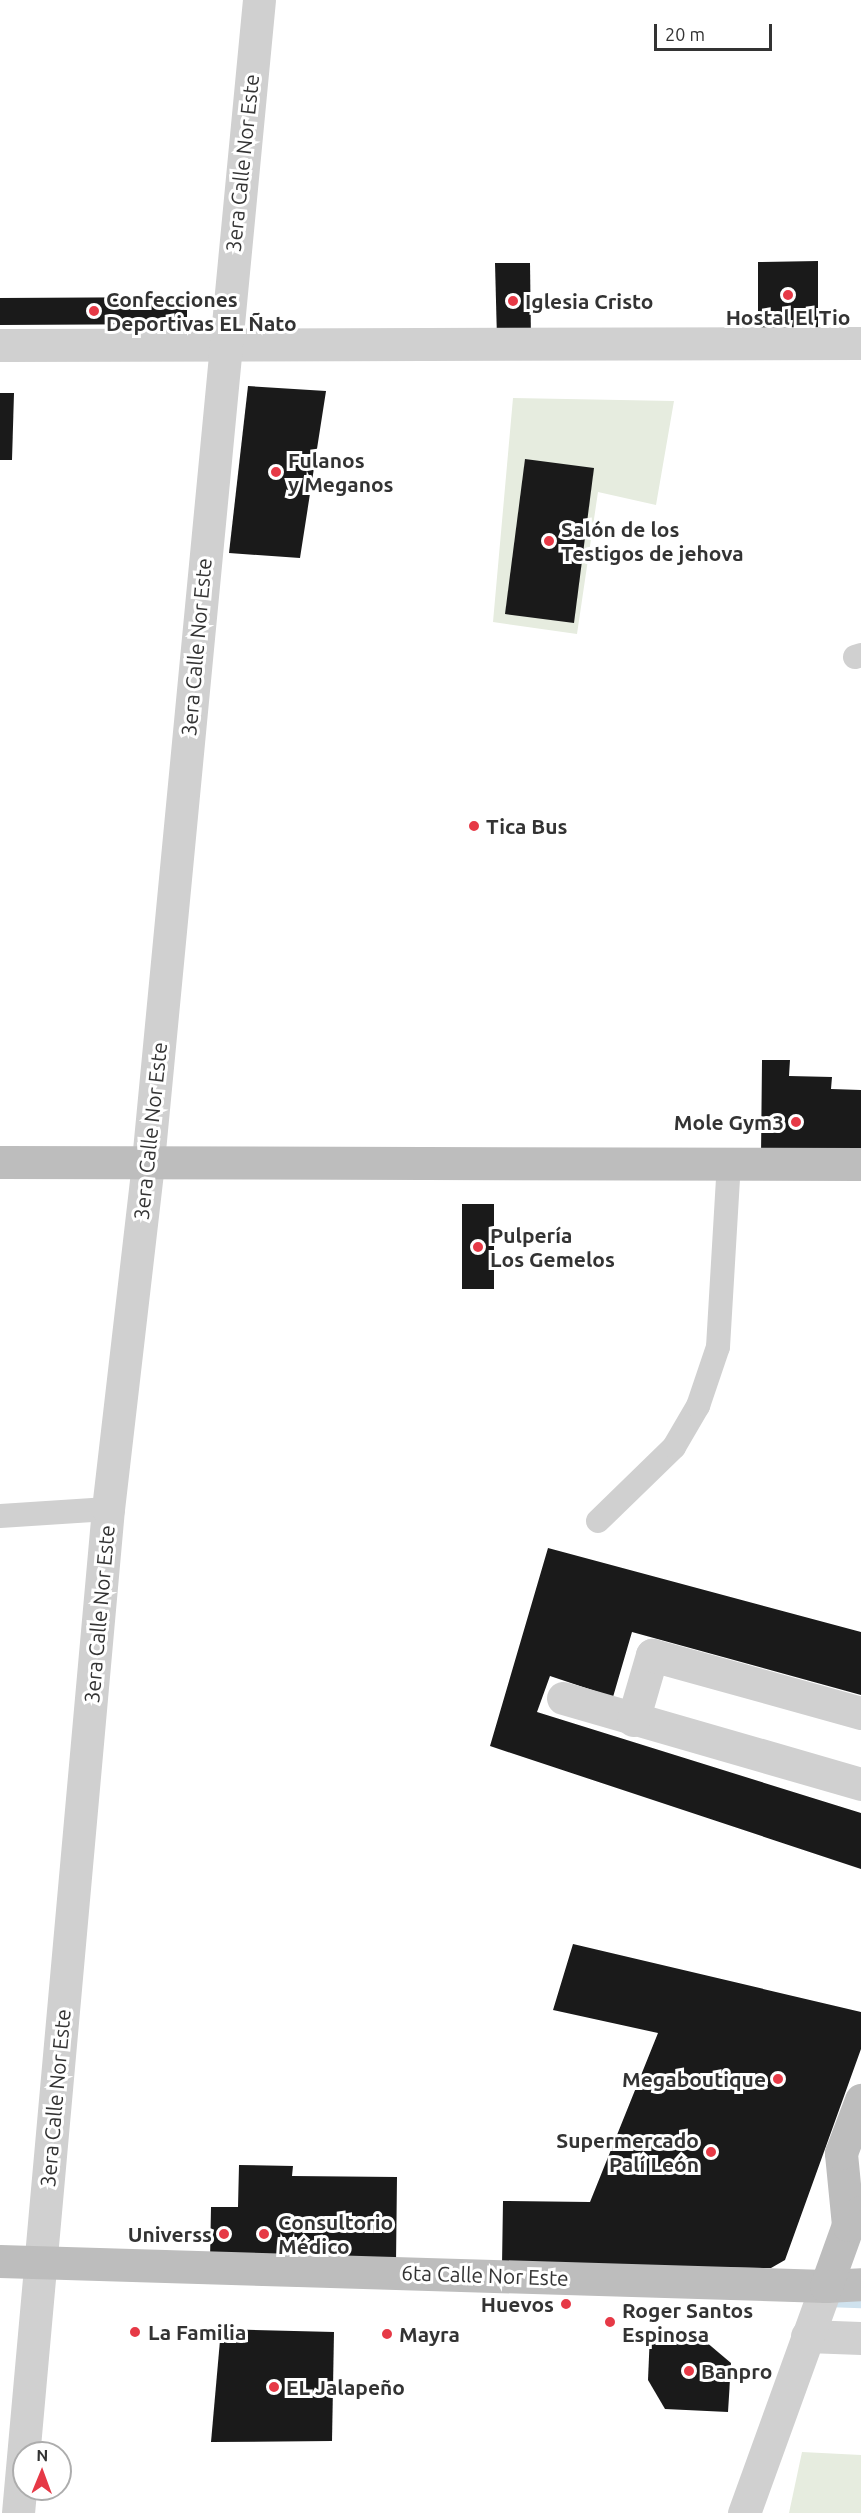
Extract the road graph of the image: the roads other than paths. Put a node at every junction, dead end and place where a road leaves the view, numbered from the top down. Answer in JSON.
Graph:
{"nodes":[{"id":1,"x":259,"y":0,"type":"edge"},
{"id":2,"x":861,"y":343,"type":"edge"},
{"id":3,"x":0,"y":345,"type":"edge"},
{"id":4,"x":224,"y":345,"type":"junction"},
{"id":5,"x":147,"y":1161,"type":"junction"},
{"id":6,"x":0,"y":1162,"type":"edge"},
{"id":7,"x":729,"y":1162,"type":"junction"},
{"id":8,"x":861,"y":1164,"type":"edge"},
{"id":9,"x":108,"y":1509,"type":"junction"},
{"id":10,"x":0,"y":1516,"type":"edge"},
{"id":11,"x":598,"y":1521,"type":"dead end"},
{"id":12,"x":563,"y":1698,"type":"dead end"},
{"id":13,"x":861,"y":1713,"type":"edge"},
{"id":14,"x":633,"y":1720,"type":"junction"},
{"id":15,"x":861,"y":1784,"type":"edge"},
{"id":16,"x":861,"y":2100,"type":"edge"},
{"id":17,"x":857,"y":2222,"type":"edge"},
{"id":18,"x":0,"y":2261,"type":"edge"},
{"id":19,"x":40,"y":2262,"type":"junction"},
{"id":20,"x":861,"y":2284,"type":"edge"},
{"id":21,"x":826,"y":2286,"type":"junction"},
{"id":22,"x":807,"y":2336,"type":"junction"},
{"id":23,"x":861,"y":2338,"type":"edge"},
{"id":24,"x":18,"y":2513,"type":"edge"},
{"id":25,"x":744,"y":2513,"type":"edge"}],
"edges":[{"from":1,"to":4,"type":"street","name":"3era Calle Nor Este"},
{"from":2,"to":4,"type":"street"},
{"from":3,"to":4,"type":"street"},
{"from":4,"to":5,"type":"street","name":"3era Calle Nor Este"},
{"from":5,"to":6,"type":"street"},
{"from":5,"to":7,"type":"street"},
{"from":5,"to":9,"type":"street","name":"3era Calle Nor Este"},
{"from":7,"to":8,"type":"street"},
{"from":7,"to":11,"type":"lane"},
{"from":9,"to":10,"type":"lane"},
{"from":9,"to":19,"type":"street","name":"3era Calle Nor Este"},
{"from":12,"to":14,"type":"street"},
{"from":13,"to":14,"type":"street"},
{"from":14,"to":15,"type":"street"},
{"from":16,"to":17,"type":"street"},
{"from":17,"to":21,"type":"street"},
{"from":18,"to":19,"type":"street","name":"6ta Calle Nor Este"},
{"from":19,"to":21,"type":"street","name":"6ta Calle Nor Este"},
{"from":19,"to":24,"type":"street","name":"3era Calle Nor Este"},
{"from":20,"to":21,"type":"street","name":"6ta Calle Nor Este"},
{"from":21,"to":22,"type":"street"},
{"from":22,"to":23,"type":"street"},
{"from":22,"to":25,"type":"street"}]}
